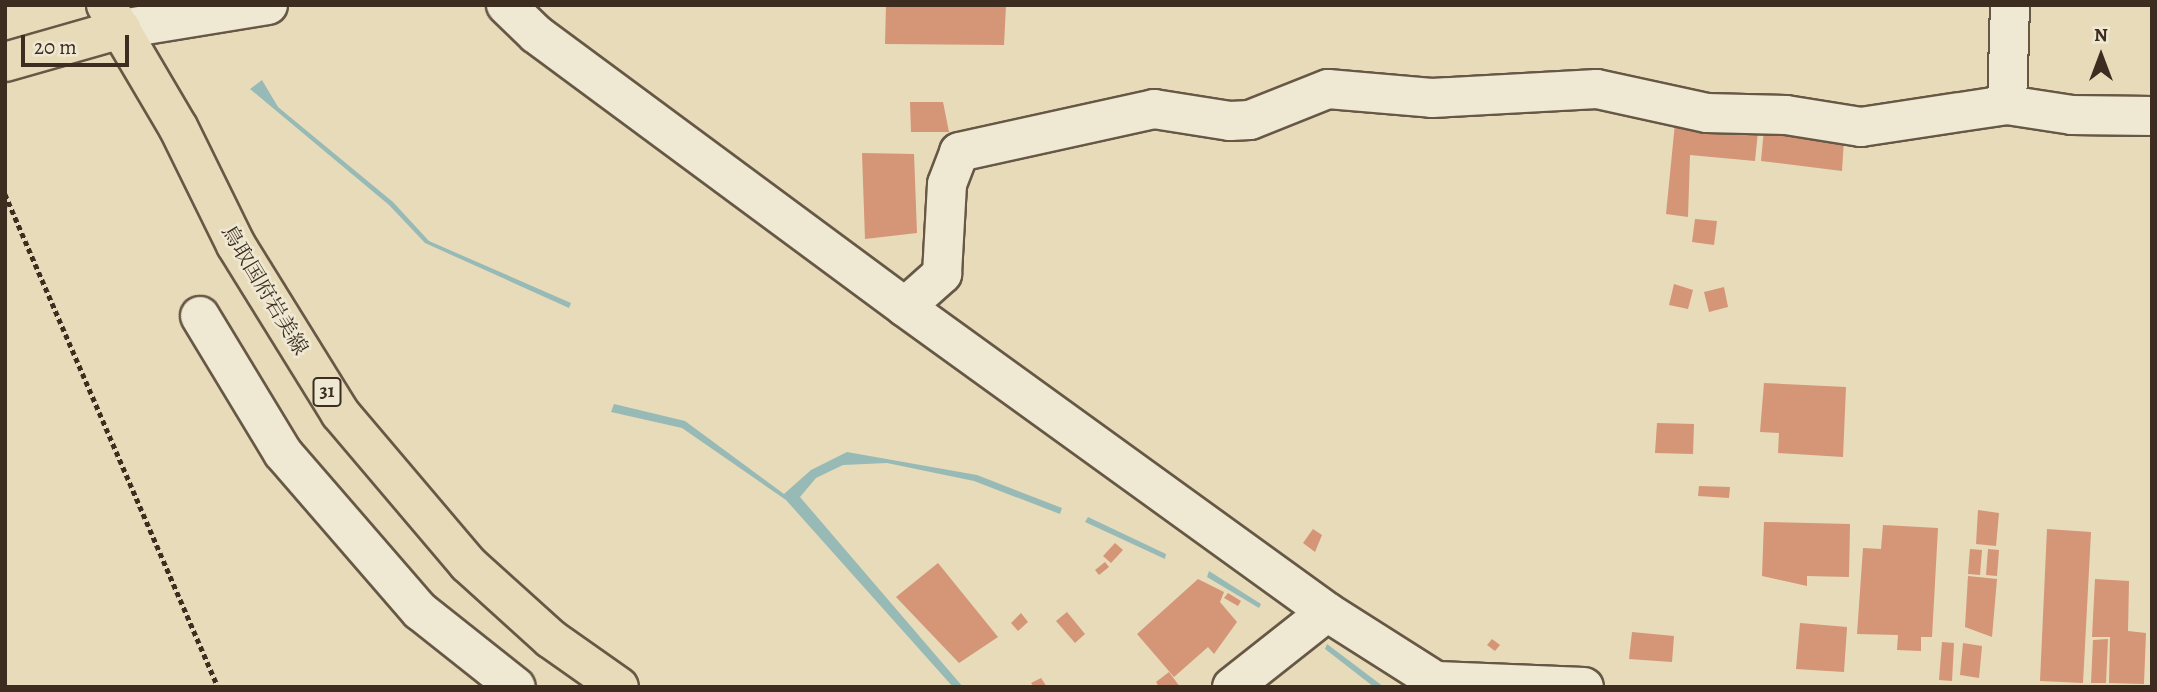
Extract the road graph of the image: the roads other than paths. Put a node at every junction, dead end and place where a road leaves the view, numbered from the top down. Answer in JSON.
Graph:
{"nodes":[{"id":1,"x":268,"y":5,"type":"edge"},
{"id":2,"x":506,"y":5,"type":"edge"},
{"id":3,"x":2010,"y":5,"type":"edge"},
{"id":4,"x":113,"y":17,"type":"edge"},
{"id":5,"x":5,"y":62,"type":"edge"},
{"id":6,"x":2007,"y":106,"type":"junction"},
{"id":7,"x":2152,"y":116,"type":"edge"},
{"id":8,"x":905,"y":307,"type":"junction"},
{"id":9,"x":200,"y":316,"type":"dead end"},
{"id":10,"x":1327,"y":612,"type":"junction"},
{"id":11,"x":1441,"y":684,"type":"edge"},
{"id":12,"x":516,"y":687,"type":"edge"},
{"id":13,"x":619,"y":687,"type":"edge"},
{"id":14,"x":1232,"y":687,"type":"edge"},
{"id":15,"x":1584,"y":687,"type":"edge"}],
"edges":[{"from":1,"to":4,"type":"street"},
{"from":2,"to":8,"type":"street"},
{"from":3,"to":6,"type":"street"},
{"from":4,"to":5,"type":"main road"},
{"from":4,"to":13,"type":"main road","name":"鳥取国府岩美線","number":"31"},
{"from":6,"to":7,"type":"street"},
{"from":6,"to":8,"type":"street"},
{"from":8,"to":10,"type":"street"},
{"from":9,"to":12,"type":"street"},
{"from":10,"to":11,"type":"street"},
{"from":10,"to":14,"type":"street"},
{"from":11,"to":15,"type":"street"}]}
